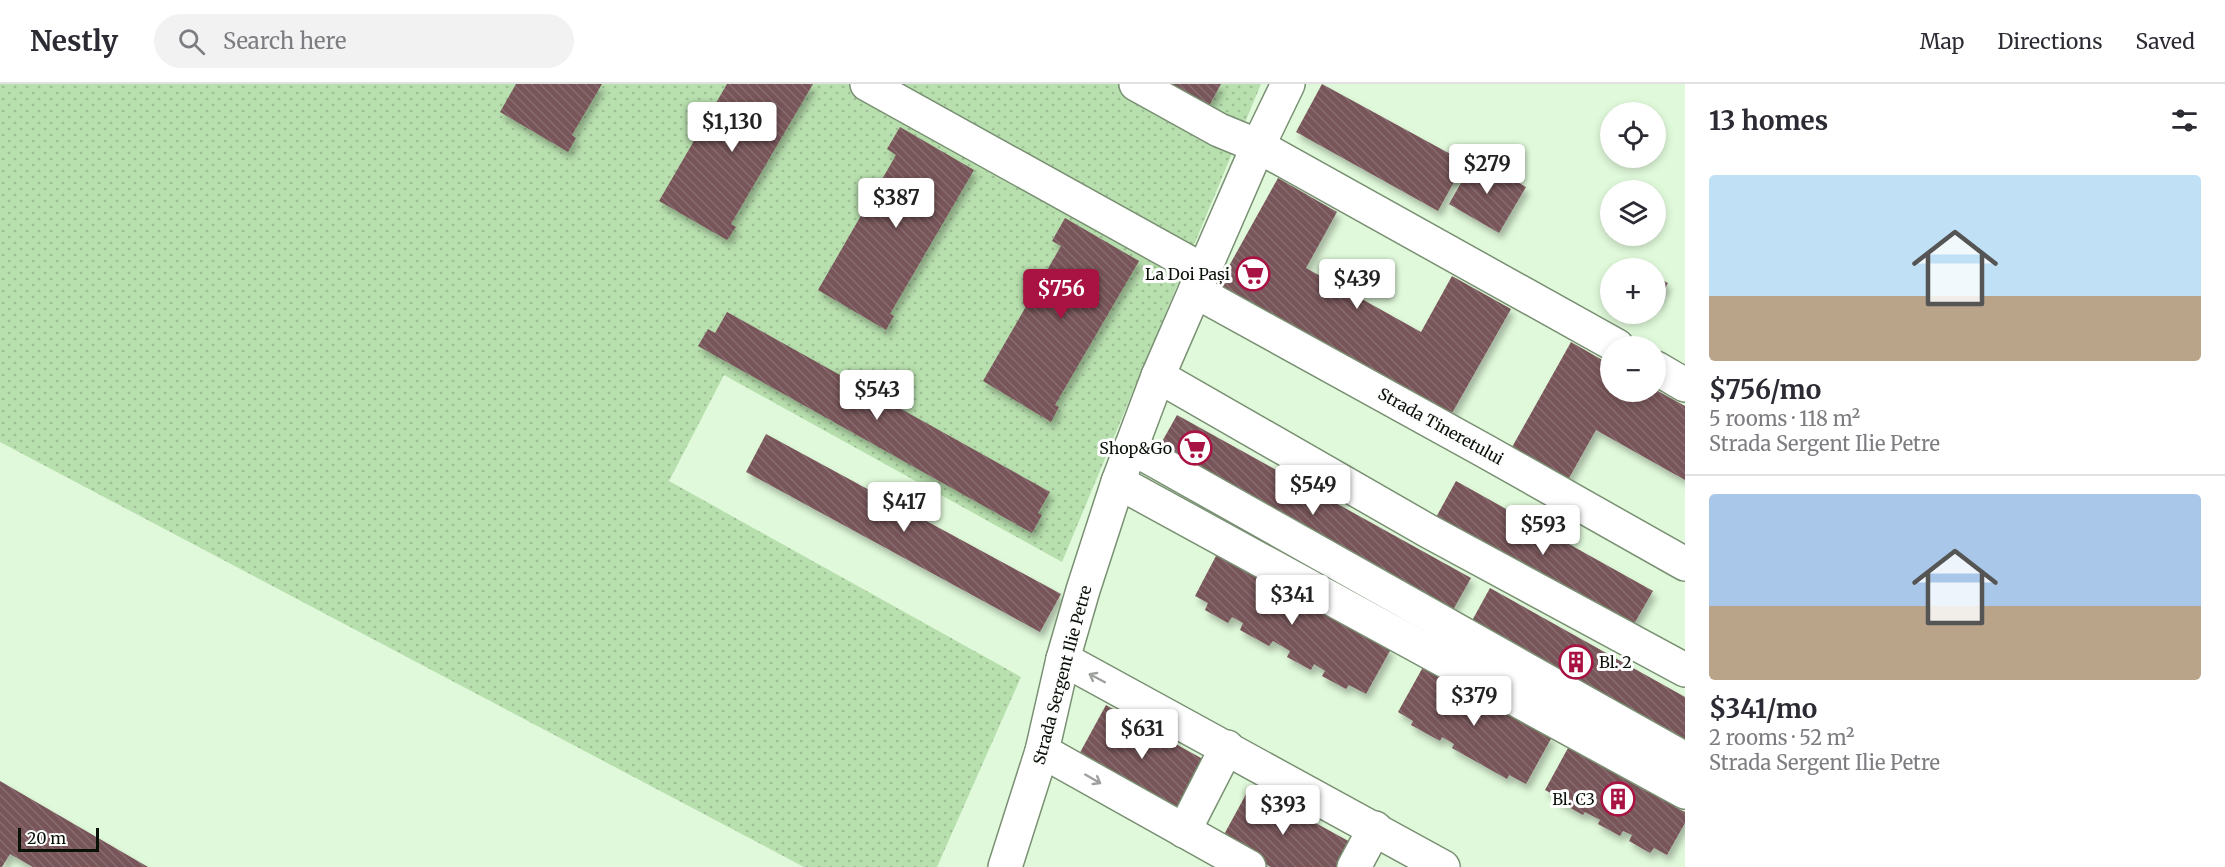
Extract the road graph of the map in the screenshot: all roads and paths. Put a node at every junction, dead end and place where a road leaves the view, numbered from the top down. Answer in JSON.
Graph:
{"nodes":[{"id":1,"x":867,"y":84,"type":"edge"},
{"id":2,"x":1136,"y":84,"type":"edge"},
{"id":3,"x":1288,"y":84,"type":"edge"},
{"id":4,"x":1258,"y":146,"type":"junction"},
{"id":5,"x":1199,"y":281,"type":"junction"},
{"id":6,"x":1600,"y":337,"type":"edge"},
{"id":7,"x":1666,"y":375,"type":"edge"},
{"id":8,"x":1158,"y":376,"type":"junction"},
{"id":9,"x":1685,"y":385,"type":"edge"},
{"id":10,"x":1131,"y":447,"type":"junction"},
{"id":11,"x":1118,"y":482,"type":"junction"},
{"id":12,"x":1685,"y":564,"type":"edge"},
{"id":13,"x":1063,"y":659,"type":"junction"},
{"id":14,"x":1685,"y":670,"type":"edge"},
{"id":15,"x":1227,"y":747,"type":"junction"},
{"id":16,"x":1042,"y":751,"type":"junction"},
{"id":17,"x":1685,"y":759,"type":"edge"},
{"id":18,"x":1685,"y":792,"type":"edge"},
{"id":19,"x":1375,"y":828,"type":"junction"},
{"id":20,"x":1184,"y":831,"type":"junction"},
{"id":21,"x":1005,"y":867,"type":"edge"},
{"id":22,"x":1249,"y":867,"type":"edge"},
{"id":23,"x":1354,"y":867,"type":"edge"},
{"id":24,"x":1443,"y":867,"type":"edge"}],
"edges":[{"from":1,"to":5,"type":"street","name":"Strada Tineretului"},
{"from":2,"to":4,"type":"street"},
{"from":3,"to":4,"type":"street","name":"Strada Sergent Ilie Petre"},
{"from":4,"to":5,"type":"street","name":"Strada Sergent Ilie Petre"},
{"from":4,"to":6,"type":"street"},
{"from":5,"to":8,"type":"street","name":"Strada Sergent Ilie Petre"},
{"from":5,"to":12,"type":"street","name":"Strada Tineretului"},
{"from":7,"to":9,"type":"street"},
{"from":8,"to":10,"type":"street","name":"Strada Sergent Ilie Petre"},
{"from":8,"to":14,"type":"street"},
{"from":10,"to":11,"type":"street","name":"Strada Sergent Ilie Petre"},
{"from":10,"to":17,"type":"street"},
{"from":11,"to":13,"type":"street","name":"Strada Sergent Ilie Petre"},
{"from":11,"to":18,"type":"street"},
{"from":15,"to":13,"type":"street","one_way":true},
{"from":13,"to":16,"type":"street","name":"Strada Sergent Ilie Petre"},
{"from":15,"to":19,"type":"street"},
{"from":15,"to":20,"type":"street"},
{"from":16,"to":20,"type":"street","one_way":true},
{"from":16,"to":21,"type":"street","name":"Strada Sergent Ilie Petre"},
{"from":19,"to":23,"type":"street"},
{"from":19,"to":24,"type":"street"},
{"from":20,"to":22,"type":"street"}]}
